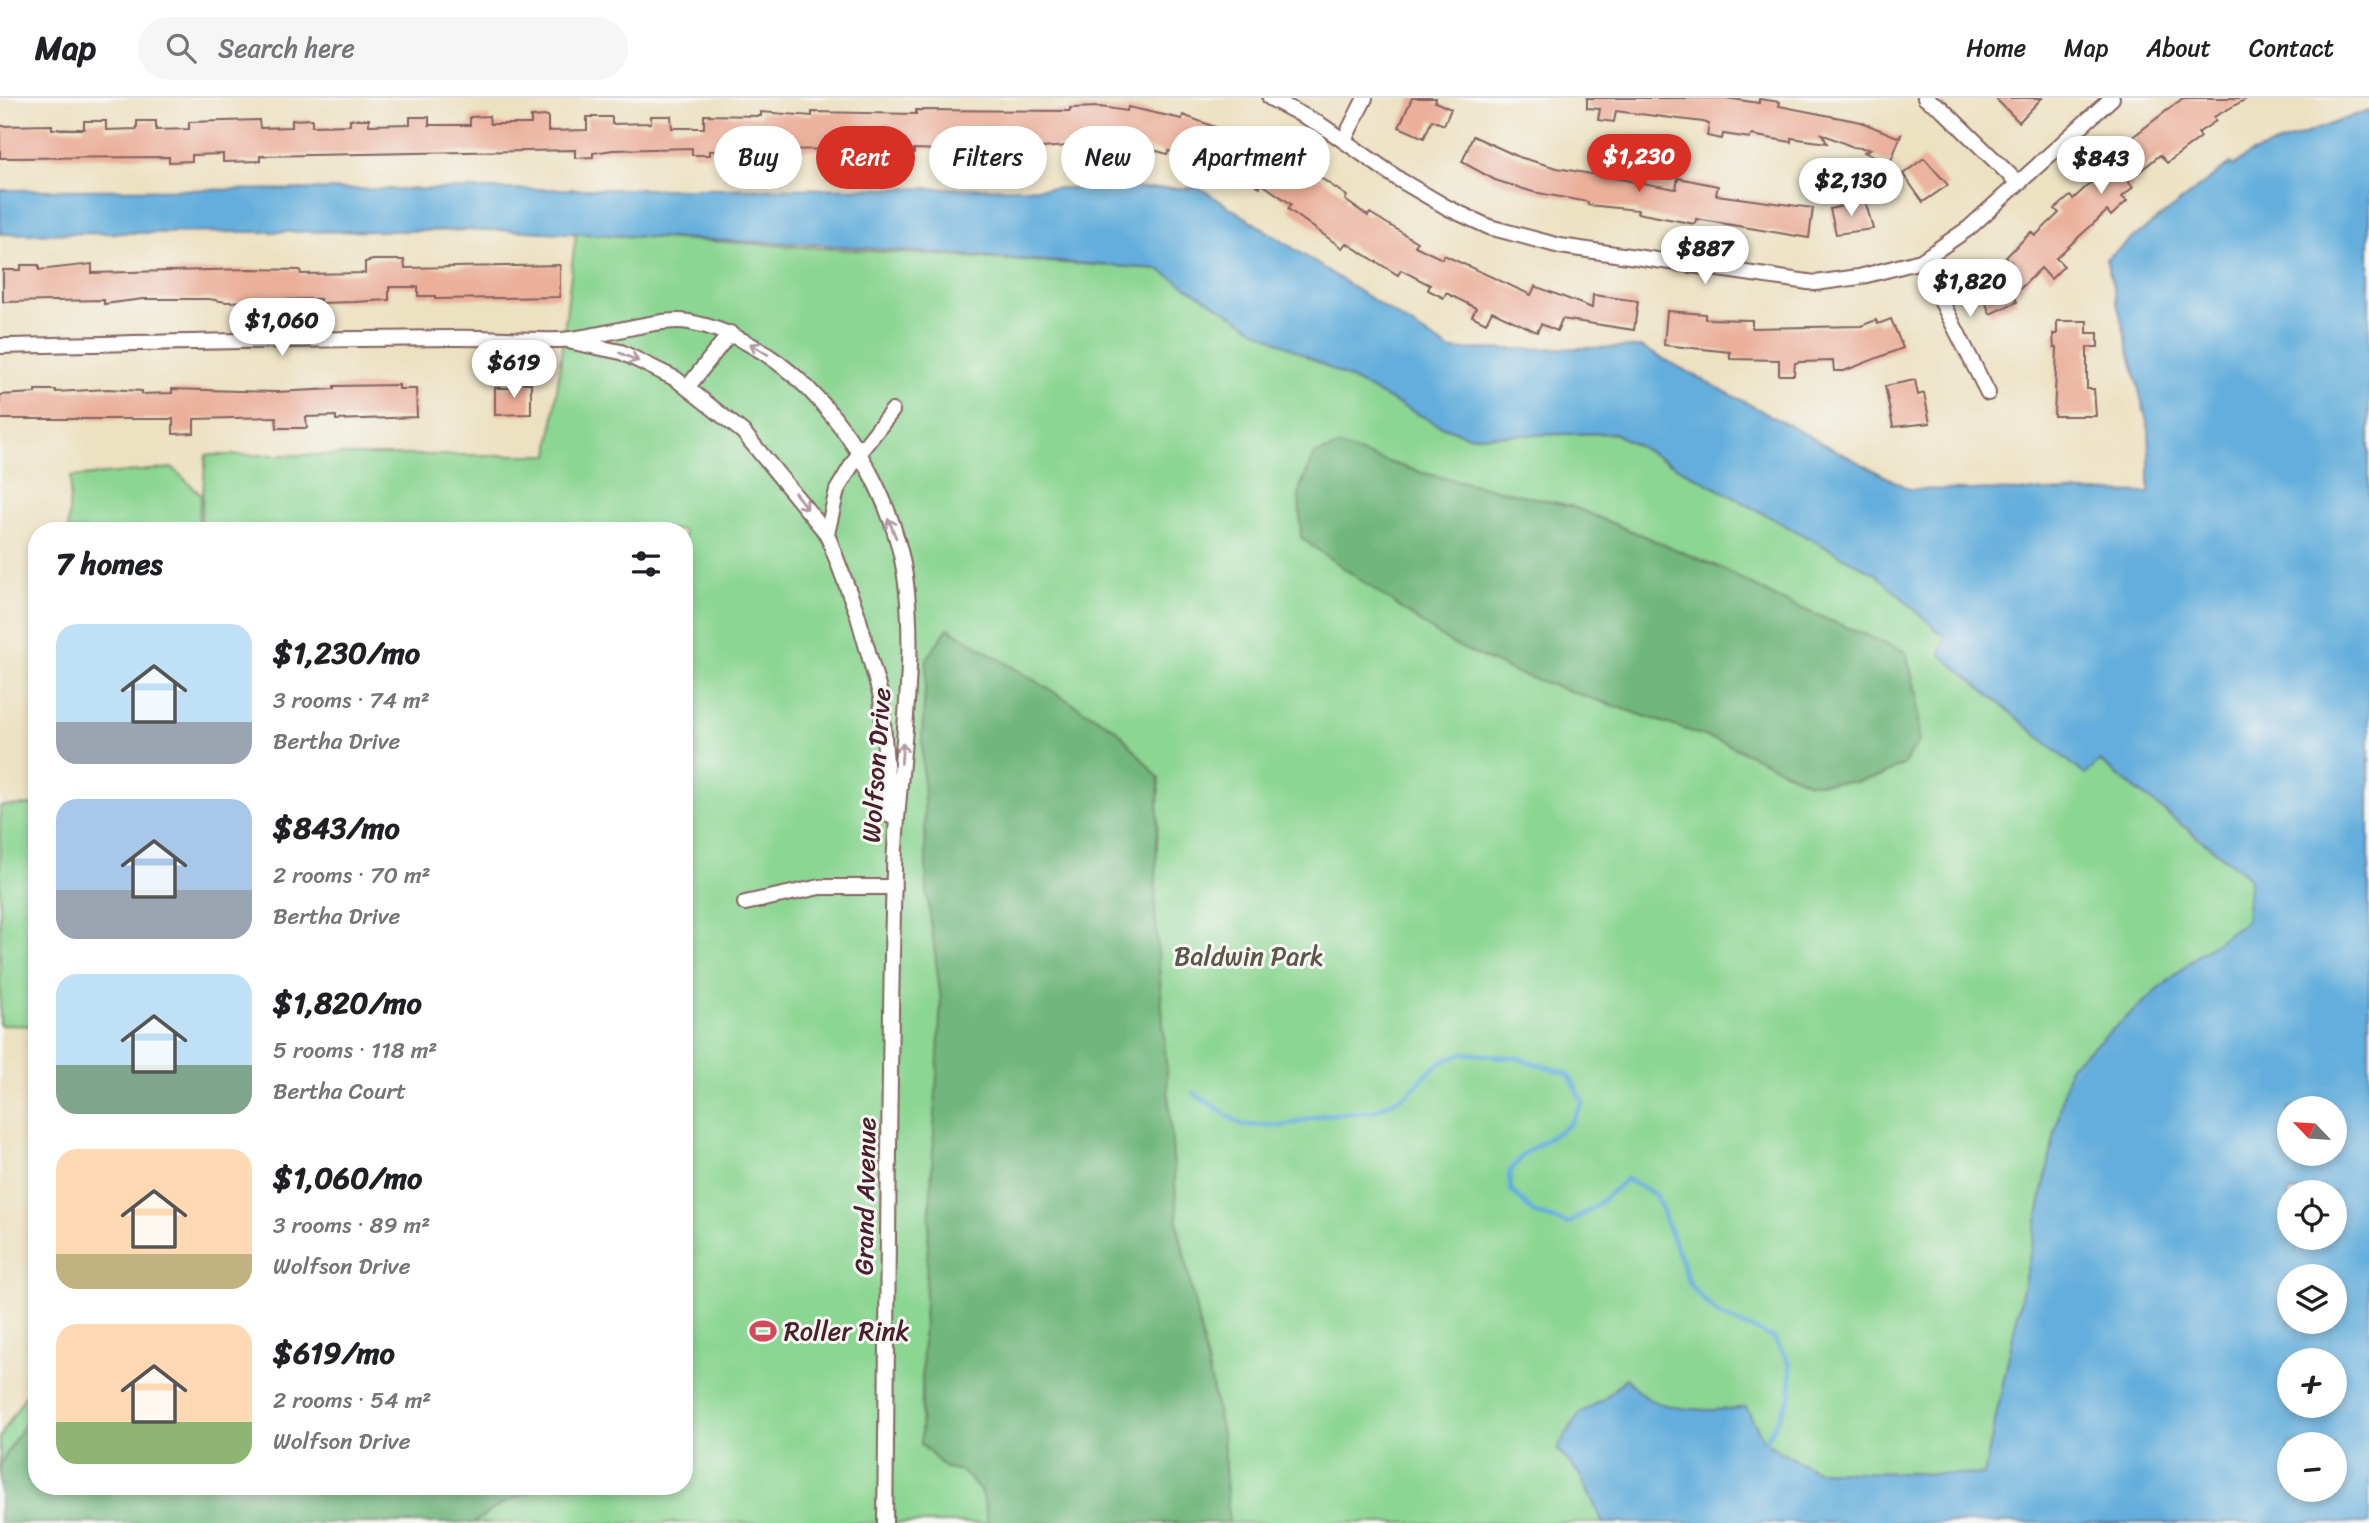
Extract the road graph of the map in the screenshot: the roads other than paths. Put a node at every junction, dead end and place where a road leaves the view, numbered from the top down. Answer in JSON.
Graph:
{"nodes":[{"id":1,"x":1270,"y":98,"type":"edge"},
{"id":2,"x":1365,"y":98,"type":"edge"},
{"id":3,"x":1925,"y":98,"type":"edge"},
{"id":4,"x":2112,"y":98,"type":"edge"},
{"id":5,"x":1344,"y":140,"type":"junction"},
{"id":6,"x":2018,"y":183,"type":"junction"},
{"id":7,"x":1921,"y":261,"type":"junction"},
{"id":8,"x":730,"y":333,"type":"junction"},
{"id":9,"x":563,"y":340,"type":"junction"},
{"id":10,"x":0,"y":346,"type":"edge"},
{"id":11,"x":687,"y":387,"type":"junction"},
{"id":12,"x":1988,"y":393,"type":"dead end"},
{"id":13,"x":892,"y":411,"type":"dead end"},
{"id":14,"x":859,"y":453,"type":"junction"},
{"id":15,"x":827,"y":534,"type":"junction"},
{"id":16,"x":894,"y":870,"type":"junction"},
{"id":17,"x":894,"y":887,"type":"junction"},
{"id":18,"x":745,"y":903,"type":"dead end"},
{"id":19,"x":885,"y":1523,"type":"edge"}],
"edges":[{"from":1,"to":5,"type":"street"},
{"from":2,"to":5,"type":"street"},
{"from":3,"to":6,"type":"street"},
{"from":4,"to":6,"type":"street"},
{"from":5,"to":7,"type":"street"},
{"from":6,"to":7,"type":"street"},
{"from":7,"to":12,"type":"street"},
{"from":8,"to":9,"type":"street","name":"Wolfson Drive"},
{"from":8,"to":11,"type":"street"},
{"from":14,"to":8,"type":"street","name":"Wolfson Drive","one_way":true},
{"from":9,"to":10,"type":"street","name":"Wolfson Drive"},
{"from":9,"to":11,"type":"street","name":"Wolfson Drive","one_way":true},
{"from":11,"to":15,"type":"street","name":"Wolfson Drive","one_way":true},
{"from":13,"to":14,"type":"street"},
{"from":14,"to":15,"type":"street"},
{"from":16,"to":14,"type":"street","name":"Wolfson Drive","one_way":true},
{"from":15,"to":16,"type":"street","name":"Wolfson Drive"},
{"from":16,"to":17,"type":"street","name":"Grand Avenue"},
{"from":17,"to":18,"type":"street"},
{"from":17,"to":19,"type":"street","name":"Grand Avenue"}]}
